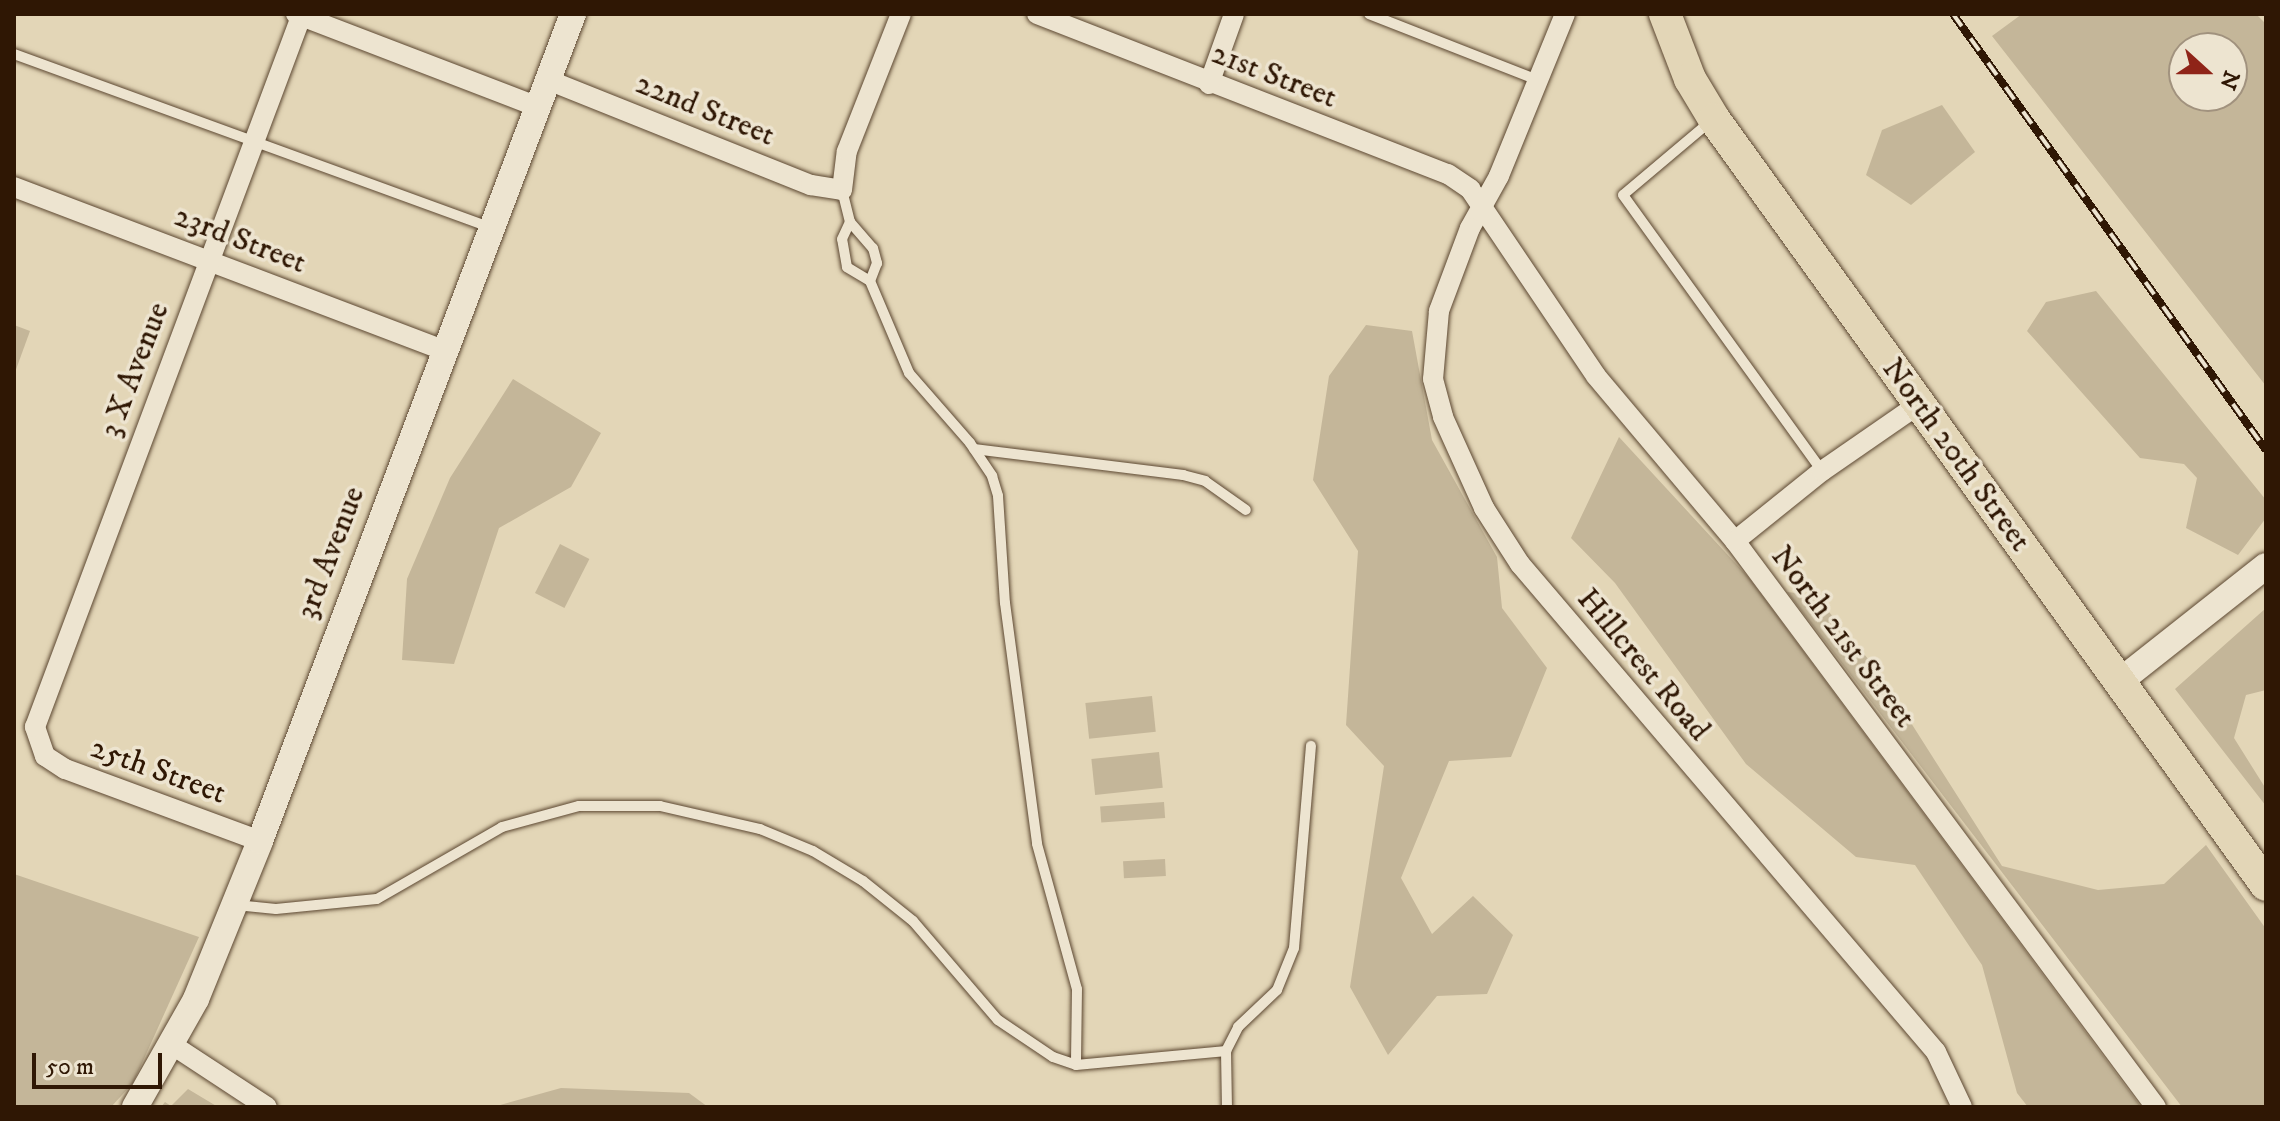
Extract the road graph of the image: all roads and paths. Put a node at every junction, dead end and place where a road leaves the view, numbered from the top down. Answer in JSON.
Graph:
{"nodes":[{"id":1,"x":573,"y":14,"type":"edge"},
{"id":2,"x":901,"y":14,"type":"edge"},
{"id":3,"x":1037,"y":14,"type":"edge"},
{"id":4,"x":1234,"y":14,"type":"edge"},
{"id":5,"x":1369,"y":14,"type":"edge"},
{"id":6,"x":1565,"y":14,"type":"edge"},
{"id":7,"x":1665,"y":14,"type":"edge"},
{"id":8,"x":300,"y":15,"type":"edge"},
{"id":9,"x":14,"y":54,"type":"edge"},
{"id":10,"x":548,"y":80,"type":"junction"},
{"id":11,"x":1540,"y":81,"type":"junction"},
{"id":12,"x":1209,"y":84,"type":"junction"},
{"id":13,"x":538,"y":107,"type":"junction"},
{"id":14,"x":1714,"y":119,"type":"junction"},
{"id":15,"x":254,"y":143,"type":"junction"},
{"id":16,"x":14,"y":187,"type":"edge"},
{"id":17,"x":842,"y":190,"type":"junction"},
{"id":18,"x":1482,"y":204,"type":"junction"},
{"id":19,"x":850,"y":222,"type":"junction"},
{"id":20,"x":491,"y":228,"type":"junction"},
{"id":21,"x":208,"y":260,"type":"junction"},
{"id":22,"x":870,"y":281,"type":"junction"},
{"id":23,"x":444,"y":350,"type":"junction"},
{"id":24,"x":1919,"y":404,"type":"junction"},
{"id":25,"x":974,"y":449,"type":"junction"},
{"id":26,"x":1822,"y":471,"type":"junction"},
{"id":27,"x":1246,"y":510,"type":"dead end"},
{"id":28,"x":1735,"y":541,"type":"junction"},
{"id":29,"x":2266,"y":566,"type":"edge"},
{"id":30,"x":2119,"y":682,"type":"junction"},
{"id":31,"x":1311,"y":746,"type":"dead end"},
{"id":32,"x":40,"y":748,"type":"joint"},
{"id":33,"x":260,"y":841,"type":"junction"},
{"id":34,"x":2266,"y":885,"type":"edge"},
{"id":35,"x":234,"y":905,"type":"junction"},
{"id":36,"x":174,"y":1046,"type":"junction"},
{"id":37,"x":1226,"y":1051,"type":"junction"},
{"id":38,"x":1076,"y":1065,"type":"junction"},
{"id":39,"x":135,"y":1107,"type":"edge"},
{"id":40,"x":267,"y":1107,"type":"edge"},
{"id":41,"x":1227,"y":1107,"type":"edge"},
{"id":42,"x":1962,"y":1107,"type":"edge"},
{"id":43,"x":2156,"y":1107,"type":"edge"}],
"edges":[{"from":1,"to":10,"type":"street","name":"3rd Avenue"},
{"from":2,"to":17,"type":"street"},
{"from":3,"to":12,"type":"street","name":"21st Street"},
{"from":4,"to":12,"type":"street"},
{"from":5,"to":11,"type":"lane"},
{"from":6,"to":11,"type":"street","name":"Hillcrest Road"},
{"from":7,"to":14,"type":"main road","name":"North 20th Street"},
{"from":8,"to":13,"type":"street"},
{"from":8,"to":15,"type":"street","name":"3 X Avenue"},
{"from":9,"to":15,"type":"lane"},
{"from":10,"to":13,"type":"street","name":"3rd Avenue"},
{"from":10,"to":17,"type":"street","name":"22nd Street"},
{"from":11,"to":18,"type":"street","name":"Hillcrest Road"},
{"from":12,"to":18,"type":"street","name":"21st Street"},
{"from":13,"to":20,"type":"street","name":"3rd Avenue"},
{"from":14,"to":24,"type":"main road","name":"North 20th Street"},
{"from":14,"to":26,"type":"lane"},
{"from":15,"to":20,"type":"lane"},
{"from":15,"to":21,"type":"street","name":"3 X Avenue"},
{"from":16,"to":21,"type":"street","name":"23rd Street"},
{"from":17,"to":19,"type":"lane"},
{"from":18,"to":28,"type":"street","name":"North 21st Street"},
{"from":18,"to":42,"type":"street","name":"Hillcrest Road"},
{"from":19,"to":22,"type":"lane"},
{"from":19,"to":22,"type":"lane"},
{"from":20,"to":23,"type":"street","name":"3rd Avenue"},
{"from":21,"to":23,"type":"street","name":"23rd Street"},
{"from":21,"to":32,"type":"street","name":"3 X Avenue"},
{"from":22,"to":25,"type":"lane"},
{"from":23,"to":33,"type":"street","name":"3rd Avenue"},
{"from":24,"to":26,"type":"street"},
{"from":24,"to":30,"type":"main road","name":"North 20th Street"},
{"from":25,"to":27,"type":"lane"},
{"from":25,"to":38,"type":"lane"},
{"from":26,"to":28,"type":"street"},
{"from":28,"to":43,"type":"street","name":"North 21st Street"},
{"from":29,"to":30,"type":"street"},
{"from":30,"to":34,"type":"main road","name":"North 20th Street"},
{"from":31,"to":37,"type":"lane"},
{"from":32,"to":33,"type":"street","name":"25th Street"},
{"from":33,"to":35,"type":"street","name":"3rd Avenue"},
{"from":35,"to":36,"type":"street","name":"3rd Avenue"},
{"from":35,"to":38,"type":"lane"},
{"from":36,"to":39,"type":"street","name":"3rd Avenue"},
{"from":36,"to":40,"type":"street"},
{"from":37,"to":38,"type":"lane"},
{"from":37,"to":41,"type":"lane"}]}
